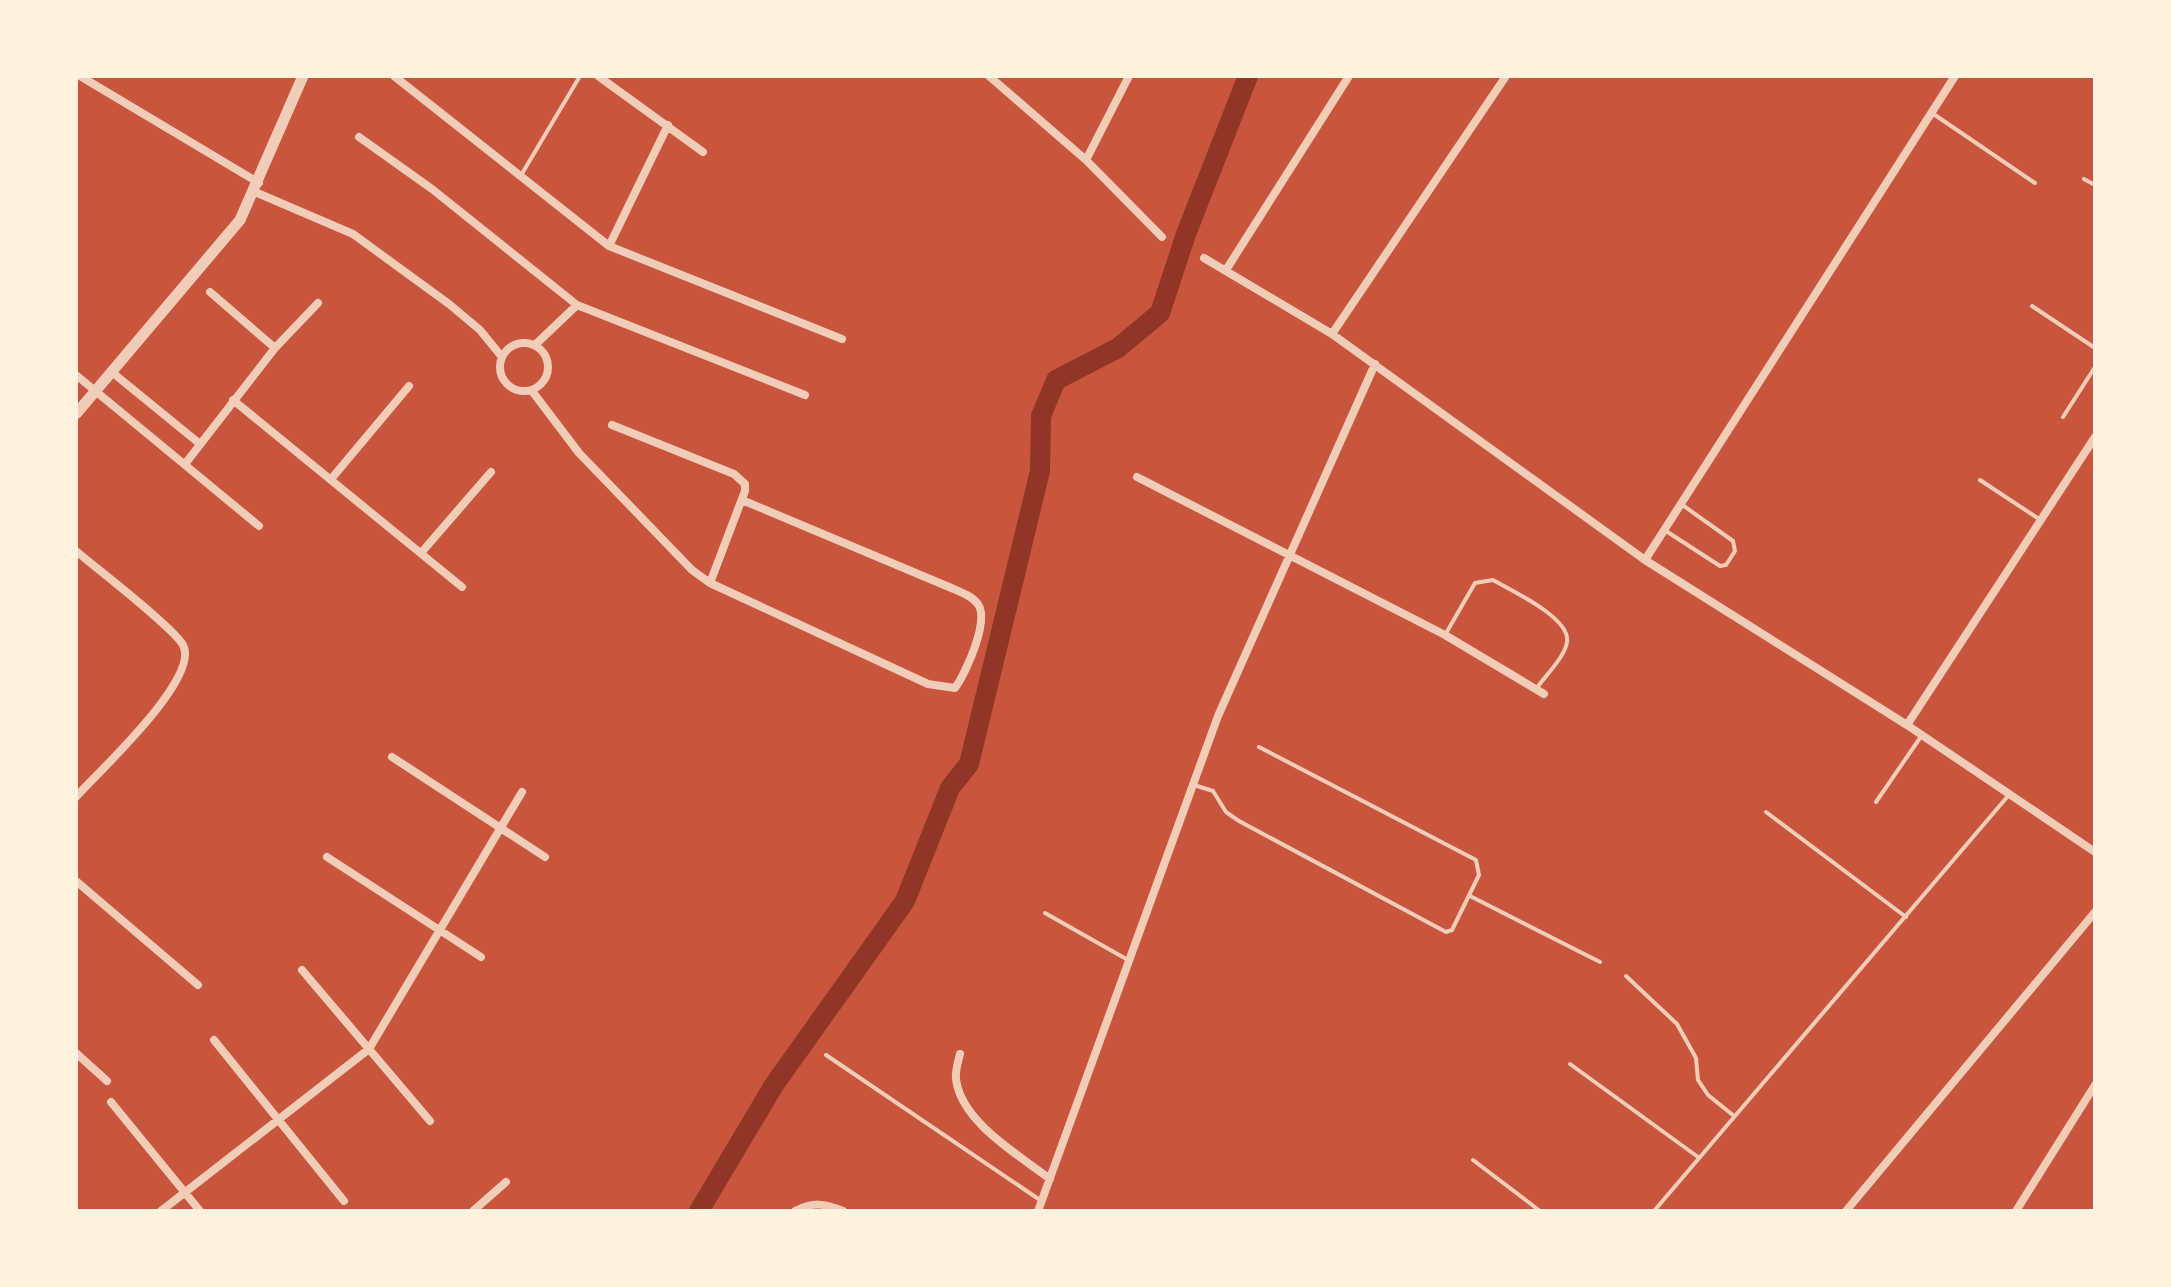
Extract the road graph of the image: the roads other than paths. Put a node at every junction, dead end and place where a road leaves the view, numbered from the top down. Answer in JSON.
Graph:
{"nodes":[{"id":1,"x":80,"y":76,"type":"edge"},
{"id":2,"x":303,"y":76,"type":"edge"},
{"id":3,"x":394,"y":76,"type":"edge"},
{"id":4,"x":580,"y":76,"type":"edge"},
{"id":5,"x":598,"y":76,"type":"edge"},
{"id":6,"x":989,"y":76,"type":"edge"},
{"id":7,"x":1129,"y":76,"type":"edge"},
{"id":8,"x":1349,"y":76,"type":"edge"},
{"id":9,"x":1506,"y":76,"type":"edge"},
{"id":10,"x":1955,"y":76,"type":"edge"},
{"id":11,"x":1932,"y":113,"type":"junction"},
{"id":12,"x":668,"y":125,"type":"junction"},
{"id":13,"x":359,"y":137,"type":"dead end"},
{"id":14,"x":703,"y":152,"type":"dead end"},
{"id":15,"x":1086,"y":160,"type":"junction"},
{"id":16,"x":520,"y":177,"type":"junction"},
{"id":17,"x":2084,"y":179,"type":"dead end"},
{"id":18,"x":2035,"y":183,"type":"dead end"},
{"id":19,"x":2095,"y":185,"type":"edge"},
{"id":20,"x":257,"y":187,"type":"junction"},
{"id":21,"x":1162,"y":237,"type":"dead end"},
{"id":22,"x":609,"y":246,"type":"junction"},
{"id":23,"x":1204,"y":258,"type":"dead end"},
{"id":24,"x":1226,"y":270,"type":"junction"},
{"id":25,"x":210,"y":292,"type":"dead end"},
{"id":26,"x":318,"y":303,"type":"dead end"},
{"id":27,"x":577,"y":305,"type":"junction"},
{"id":28,"x":2032,"y":306,"type":"dead end"},
{"id":29,"x":1332,"y":334,"type":"junction"},
{"id":30,"x":842,"y":339,"type":"dead end"},
{"id":31,"x":535,"y":345,"type":"junction"},
{"id":32,"x":275,"y":348,"type":"junction"},
{"id":33,"x":2095,"y":348,"type":"edge"},
{"id":34,"x":502,"y":357,"type":"junction"},
{"id":35,"x":1375,"y":364,"type":"junction"},
{"id":36,"x":2095,"y":367,"type":"edge"},
{"id":37,"x":113,"y":373,"type":"junction"},
{"id":38,"x":76,"y":375,"type":"edge"},
{"id":39,"x":409,"y":386,"type":"dead end"},
{"id":40,"x":532,"y":391,"type":"junction"},
{"id":41,"x":95,"y":392,"type":"junction"},
{"id":42,"x":805,"y":395,"type":"dead end"},
{"id":43,"x":233,"y":400,"type":"junction"},
{"id":44,"x":76,"y":414,"type":"edge"},
{"id":45,"x":2063,"y":417,"type":"dead end"},
{"id":46,"x":612,"y":425,"type":"dead end"},
{"id":47,"x":2095,"y":437,"type":"edge"},
{"id":48,"x":200,"y":444,"type":"junction"},
{"id":49,"x":185,"y":464,"type":"junction"},
{"id":50,"x":491,"y":472,"type":"dead end"},
{"id":51,"x":1137,"y":477,"type":"dead end"},
{"id":52,"x":332,"y":478,"type":"junction"},
{"id":53,"x":1980,"y":480,"type":"dead end"},
{"id":54,"x":742,"y":500,"type":"junction"},
{"id":55,"x":1681,"y":504,"type":"junction"},
{"id":56,"x":2041,"y":521,"type":"junction"},
{"id":57,"x":259,"y":526,"type":"dead end"},
{"id":58,"x":1664,"y":530,"type":"junction"},
{"id":59,"x":76,"y":551,"type":"edge"},
{"id":60,"x":1288,"y":552,"type":"junction"},
{"id":61,"x":421,"y":553,"type":"junction"},
{"id":62,"x":1645,"y":560,"type":"junction"},
{"id":63,"x":710,"y":583,"type":"junction"},
{"id":64,"x":462,"y":587,"type":"dead end"},
{"id":65,"x":1445,"y":635,"type":"junction"},
{"id":66,"x":1540,"y":691,"type":"joint"},
{"id":67,"x":1907,"y":725,"type":"junction"},
{"id":68,"x":1922,"y":735,"type":"junction"},
{"id":69,"x":1259,"y":747,"type":"dead end"},
{"id":70,"x":392,"y":757,"type":"dead end"},
{"id":71,"x":1194,"y":785,"type":"junction"},
{"id":72,"x":522,"y":792,"type":"dead end"},
{"id":73,"x":2009,"y":794,"type":"junction"},
{"id":74,"x":76,"y":797,"type":"edge"},
{"id":75,"x":1876,"y":802,"type":"dead end"},
{"id":76,"x":1766,"y":812,"type":"dead end"},
{"id":77,"x":500,"y":829,"type":"junction"},
{"id":78,"x":2095,"y":852,"type":"edge"},
{"id":79,"x":327,"y":857,"type":"dead end"},
{"id":80,"x":545,"y":857,"type":"dead end"},
{"id":81,"x":76,"y":881,"type":"edge"},
{"id":82,"x":1470,"y":896,"type":"junction"},
{"id":83,"x":2095,"y":912,"type":"edge"},
{"id":84,"x":1045,"y":913,"type":"dead end"},
{"id":85,"x":1906,"y":917,"type":"junction"},
{"id":86,"x":439,"y":933,"type":"junction"},
{"id":87,"x":481,"y":957,"type":"dead end"},
{"id":88,"x":1128,"y":960,"type":"junction"},
{"id":89,"x":1600,"y":962,"type":"dead end"},
{"id":90,"x":302,"y":970,"type":"dead end"},
{"id":91,"x":1626,"y":976,"type":"dead end"},
{"id":92,"x":198,"y":985,"type":"dead end"},
{"id":93,"x":214,"y":1040,"type":"dead end"},
{"id":94,"x":369,"y":1049,"type":"junction"},
{"id":95,"x":76,"y":1053,"type":"edge"},
{"id":96,"x":960,"y":1054,"type":"dead end"},
{"id":97,"x":826,"y":1055,"type":"dead end"},
{"id":98,"x":1570,"y":1064,"type":"dead end"},
{"id":99,"x":107,"y":1081,"type":"dead end"},
{"id":100,"x":2095,"y":1085,"type":"edge"},
{"id":101,"x":111,"y":1102,"type":"dead end"},
{"id":102,"x":1734,"y":1116,"type":"junction"},
{"id":103,"x":278,"y":1119,"type":"junction"},
{"id":104,"x":430,"y":1121,"type":"dead end"},
{"id":105,"x":1698,"y":1157,"type":"junction"},
{"id":106,"x":1473,"y":1160,"type":"dead end"},
{"id":107,"x":1050,"y":1179,"type":"junction"},
{"id":108,"x":506,"y":1182,"type":"dead end"},
{"id":109,"x":186,"y":1194,"type":"junction"},
{"id":110,"x":344,"y":1201,"type":"dead end"},
{"id":111,"x":1042,"y":1201,"type":"junction"},
{"id":112,"x":161,"y":1211,"type":"edge"},
{"id":113,"x":200,"y":1211,"type":"edge"},
{"id":114,"x":473,"y":1211,"type":"edge"},
{"id":115,"x":795,"y":1211,"type":"edge"},
{"id":116,"x":843,"y":1211,"type":"edge"},
{"id":117,"x":1038,"y":1211,"type":"edge"},
{"id":118,"x":1540,"y":1211,"type":"edge"},
{"id":119,"x":1654,"y":1211,"type":"edge"},
{"id":120,"x":1846,"y":1211,"type":"edge"},
{"id":121,"x":2016,"y":1211,"type":"edge"}],
"edges":[{"from":1,"to":20,"type":"street"},
{"from":2,"to":20,"type":"street"},
{"from":3,"to":16,"type":"street"},
{"from":4,"to":16,"type":"lane"},
{"from":5,"to":12,"type":"street"},
{"from":6,"to":15,"type":"street"},
{"from":7,"to":15,"type":"street"},
{"from":8,"to":24,"type":"street"},
{"from":9,"to":29,"type":"street"},
{"from":10,"to":11,"type":"street"},
{"from":11,"to":18,"type":"lane"},
{"from":11,"to":55,"type":"street"},
{"from":12,"to":14,"type":"street"},
{"from":12,"to":22,"type":"street"},
{"from":13,"to":27,"type":"street"},
{"from":15,"to":21,"type":"street"},
{"from":16,"to":22,"type":"street"},
{"from":17,"to":19,"type":"lane"},
{"from":20,"to":34,"type":"street"},
{"from":20,"to":37,"type":"street"},
{"from":22,"to":30,"type":"street"},
{"from":23,"to":24,"type":"street"},
{"from":24,"to":29,"type":"street"},
{"from":25,"to":32,"type":"street"},
{"from":26,"to":32,"type":"street"},
{"from":27,"to":31,"type":"street"},
{"from":27,"to":42,"type":"street"},
{"from":28,"to":33,"type":"lane"},
{"from":29,"to":35,"type":"street"},
{"from":31,"to":34,"type":"street"},
{"from":31,"to":40,"type":"street"},
{"from":32,"to":43,"type":"street"},
{"from":34,"to":40,"type":"street"},
{"from":35,"to":60,"type":"street"},
{"from":35,"to":62,"type":"street"},
{"from":36,"to":45,"type":"lane"},
{"from":37,"to":41,"type":"street"},
{"from":37,"to":48,"type":"street"},
{"from":38,"to":41,"type":"street"},
{"from":39,"to":52,"type":"street"},
{"from":40,"to":63,"type":"street"},
{"from":41,"to":44,"type":"street"},
{"from":41,"to":49,"type":"street"},
{"from":43,"to":48,"type":"street"},
{"from":43,"to":52,"type":"street"},
{"from":46,"to":54,"type":"street"},
{"from":47,"to":56,"type":"street"},
{"from":48,"to":49,"type":"street"},
{"from":49,"to":57,"type":"street"},
{"from":50,"to":61,"type":"street"},
{"from":51,"to":60,"type":"street"},
{"from":52,"to":61,"type":"street"},
{"from":53,"to":56,"type":"lane"},
{"from":54,"to":63,"type":"street"},
{"from":54,"to":63,"type":"street"},
{"from":55,"to":58,"type":"street"},
{"from":55,"to":58,"type":"lane"},
{"from":56,"to":67,"type":"street"},
{"from":58,"to":62,"type":"street"},
{"from":59,"to":74,"type":"street"},
{"from":60,"to":65,"type":"street"},
{"from":60,"to":71,"type":"street"},
{"from":61,"to":64,"type":"street"},
{"from":62,"to":67,"type":"street"},
{"from":65,"to":66,"type":"street"},
{"from":65,"to":66,"type":"lane"},
{"from":67,"to":68,"type":"street"},
{"from":68,"to":73,"type":"street"},
{"from":68,"to":75,"type":"lane"},
{"from":69,"to":82,"type":"lane"},
{"from":70,"to":77,"type":"street"},
{"from":71,"to":82,"type":"lane"},
{"from":71,"to":88,"type":"street"},
{"from":72,"to":77,"type":"street"},
{"from":73,"to":78,"type":"street"},
{"from":73,"to":85,"type":"lane"},
{"from":76,"to":85,"type":"lane"},
{"from":77,"to":80,"type":"street"},
{"from":77,"to":86,"type":"street"},
{"from":79,"to":86,"type":"street"},
{"from":81,"to":92,"type":"street"},
{"from":82,"to":89,"type":"lane"},
{"from":83,"to":120,"type":"street"},
{"from":84,"to":88,"type":"lane"},
{"from":85,"to":102,"type":"lane"},
{"from":86,"to":87,"type":"street"},
{"from":86,"to":94,"type":"street"},
{"from":88,"to":107,"type":"street"},
{"from":90,"to":94,"type":"street"},
{"from":91,"to":102,"type":"lane"},
{"from":93,"to":103,"type":"street"},
{"from":94,"to":103,"type":"street"},
{"from":94,"to":104,"type":"street"},
{"from":95,"to":99,"type":"street"},
{"from":96,"to":107,"type":"street"},
{"from":97,"to":111,"type":"lane"},
{"from":98,"to":105,"type":"lane"},
{"from":100,"to":121,"type":"street"},
{"from":101,"to":109,"type":"street"},
{"from":102,"to":105,"type":"lane"},
{"from":103,"to":109,"type":"street"},
{"from":103,"to":110,"type":"street"},
{"from":105,"to":119,"type":"lane"},
{"from":106,"to":118,"type":"lane"},
{"from":107,"to":111,"type":"street"},
{"from":108,"to":114,"type":"street"},
{"from":109,"to":112,"type":"street"},
{"from":109,"to":113,"type":"street"},
{"from":111,"to":117,"type":"street"},
{"from":115,"to":116,"type":"street"}]}
